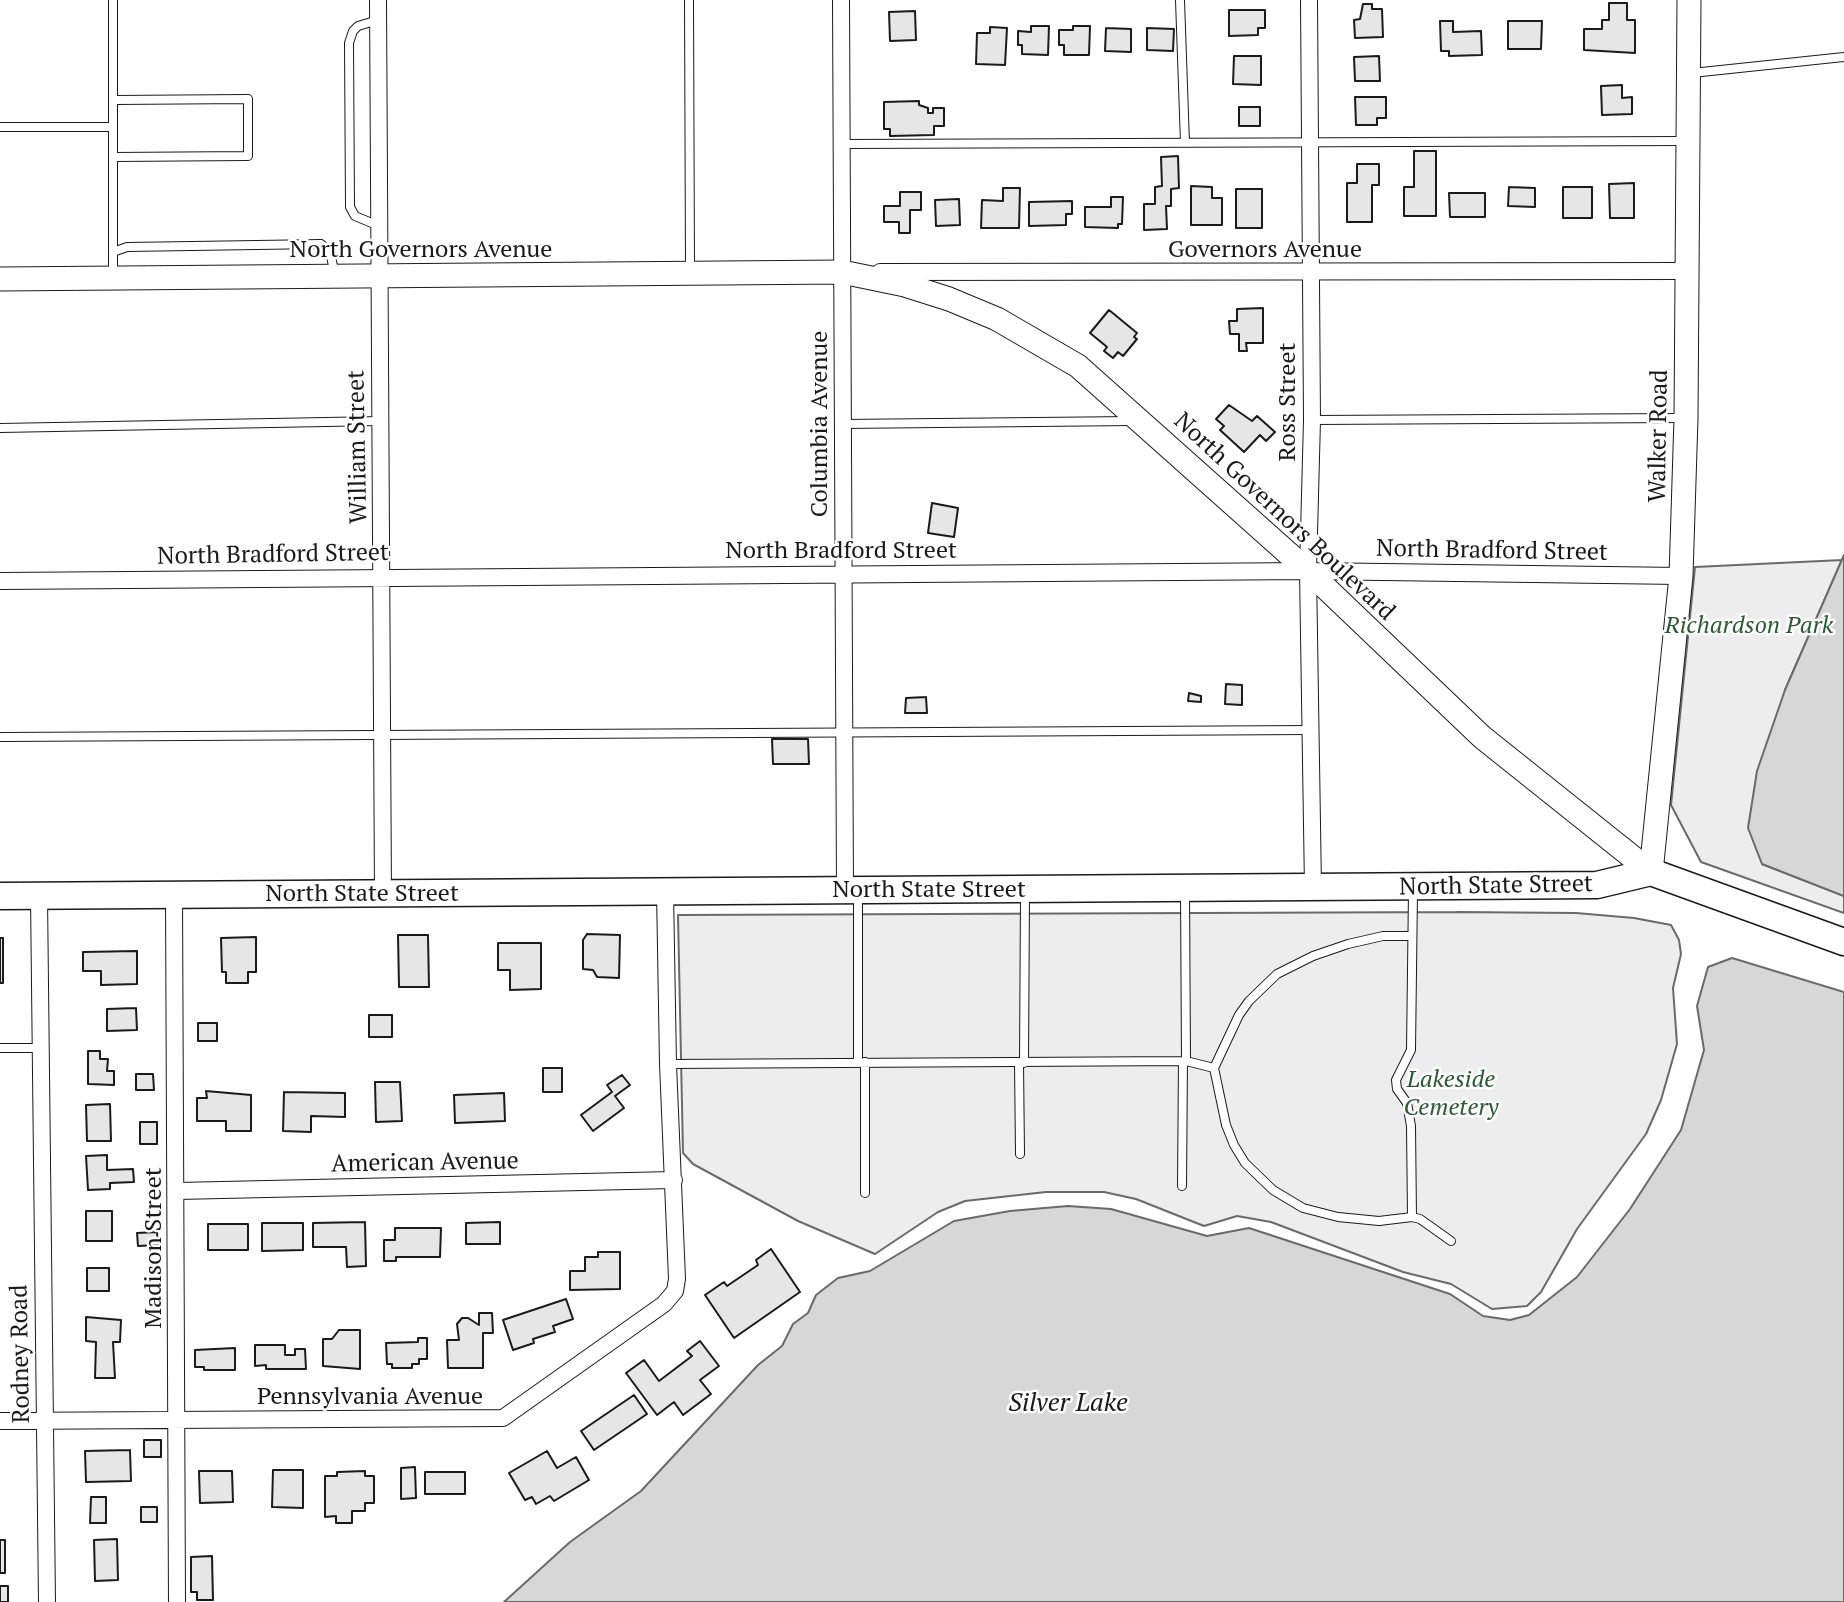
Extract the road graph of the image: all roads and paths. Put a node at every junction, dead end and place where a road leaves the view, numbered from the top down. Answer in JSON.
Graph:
{"nodes":[{"id":1,"x":113,"y":0,"type":"edge"},
{"id":2,"x":378,"y":0,"type":"edge"},
{"id":3,"x":689,"y":0,"type":"edge"},
{"id":4,"x":841,"y":0,"type":"edge"},
{"id":5,"x":1180,"y":0,"type":"edge"},
{"id":6,"x":1309,"y":0,"type":"edge"},
{"id":7,"x":1689,"y":0,"type":"edge"},
{"id":8,"x":378,"y":20,"type":"junction"},
{"id":9,"x":1844,"y":57,"type":"edge"},
{"id":10,"x":1689,"y":73,"type":"junction"},
{"id":11,"x":114,"y":100,"type":"junction"},
{"id":12,"x":0,"y":127,"type":"edge"},
{"id":13,"x":113,"y":127,"type":"junction"},
{"id":14,"x":1688,"y":141,"type":"junction"},
{"id":15,"x":1185,"y":143,"type":"junction"},
{"id":16,"x":1310,"y":143,"type":"junction"},
{"id":17,"x":842,"y":144,"type":"junction"},
{"id":18,"x":113,"y":157,"type":"junction"},
{"id":19,"x":379,"y":226,"type":"junction"},
{"id":20,"x":113,"y":252,"type":"junction"},
{"id":21,"x":1688,"y":271,"type":"junction"},
{"id":22,"x":842,"y":272,"type":"junction"},
{"id":23,"x":690,"y":273,"type":"junction"},
{"id":24,"x":1311,"y":273,"type":"junction"},
{"id":25,"x":114,"y":277,"type":"junction"},
{"id":26,"x":335,"y":278,"type":"junction"},
{"id":27,"x":379,"y":278,"type":"junction"},
{"id":28,"x":0,"y":279,"type":"edge"},
{"id":29,"x":1686,"y":418,"type":"junction"},
{"id":30,"x":1312,"y":420,"type":"junction"},
{"id":31,"x":380,"y":421,"type":"junction"},
{"id":32,"x":1142,"y":421,"type":"junction"},
{"id":33,"x":842,"y":424,"type":"junction"},
{"id":34,"x":0,"y":428,"type":"edge"},
{"id":35,"x":1308,"y":572,"type":"junction"},
{"id":36,"x":843,"y":573,"type":"junction"},
{"id":37,"x":382,"y":576,"type":"junction"},
{"id":38,"x":1681,"y":576,"type":"junction"},
{"id":39,"x":0,"y":581,"type":"edge"},
{"id":40,"x":1313,"y":730,"type":"junction"},
{"id":41,"x":844,"y":733,"type":"junction"},
{"id":42,"x":383,"y":735,"type":"junction"},
{"id":43,"x":0,"y":737,"type":"edge"},
{"id":44,"x":1651,"y":872,"type":"junction"},
{"id":45,"x":1185,"y":887,"type":"junction"},
{"id":46,"x":1313,"y":888,"type":"junction"},
{"id":47,"x":1413,"y":888,"type":"junction"},
{"id":48,"x":1025,"y":890,"type":"junction"},
{"id":49,"x":665,"y":891,"type":"junction"},
{"id":50,"x":851,"y":891,"type":"junction"},
{"id":51,"x":383,"y":894,"type":"junction"},
{"id":52,"x":174,"y":895,"type":"junction"},
{"id":53,"x":0,"y":896,"type":"edge"},
{"id":54,"x":39,"y":896,"type":"junction"},
{"id":55,"x":1412,"y":936,"type":"junction"},
{"id":56,"x":1844,"y":942,"type":"edge"},
{"id":57,"x":0,"y":1048,"type":"edge"},
{"id":58,"x":41,"y":1048,"type":"junction"},
{"id":59,"x":861,"y":1062,"type":"junction"},
{"id":60,"x":1185,"y":1062,"type":"junction"},
{"id":61,"x":668,"y":1063,"type":"junction"},
{"id":62,"x":1022,"y":1063,"type":"junction"},
{"id":63,"x":1214,"y":1068,"type":"junction"},
{"id":64,"x":1020,"y":1154,"type":"dead end"},
{"id":65,"x":674,"y":1180,"type":"junction"},
{"id":66,"x":1182,"y":1186,"type":"dead end"},
{"id":67,"x":177,"y":1191,"type":"junction"},
{"id":68,"x":865,"y":1193,"type":"dead end"},
{"id":69,"x":1412,"y":1217,"type":"junction"},
{"id":70,"x":1451,"y":1241,"type":"dead end"},
{"id":71,"x":0,"y":1421,"type":"edge"},
{"id":72,"x":176,"y":1421,"type":"junction"},
{"id":73,"x":44,"y":1422,"type":"junction"},
{"id":74,"x":47,"y":1602,"type":"edge"},
{"id":75,"x":177,"y":1602,"type":"edge"}],
"edges":[{"from":1,"to":11,"type":"lane"},
{"from":2,"to":8,"type":"street","name":"William Street"},
{"from":3,"to":23,"type":"lane"},
{"from":4,"to":17,"type":"street","name":"Columbia Avenue"},
{"from":5,"to":15,"type":"lane"},
{"from":6,"to":16,"type":"street","name":"Ross Street"},
{"from":7,"to":10,"type":"main road","name":"Walker Road"},
{"from":8,"to":19,"type":"street","name":"William Street"},
{"from":8,"to":19,"type":"lane"},
{"from":9,"to":10,"type":"lane"},
{"from":10,"to":14,"type":"main road","name":"Walker Road"},
{"from":11,"to":13,"type":"lane"},
{"from":11,"to":18,"type":"lane"},
{"from":12,"to":13,"type":"lane"},
{"from":13,"to":18,"type":"lane"},
{"from":14,"to":16,"type":"lane"},
{"from":14,"to":21,"type":"main road","name":"Walker Road"},
{"from":15,"to":16,"type":"lane"},
{"from":15,"to":17,"type":"lane"},
{"from":16,"to":24,"type":"street","name":"Ross Street"},
{"from":17,"to":22,"type":"street","name":"Columbia Avenue"},
{"from":18,"to":20,"type":"lane"},
{"from":19,"to":27,"type":"street","name":"William Street"},
{"from":20,"to":25,"type":"lane"},
{"from":20,"to":26,"type":"lane"},
{"from":21,"to":24,"type":"street","name":"Governors Avenue"},
{"from":21,"to":29,"type":"main road","name":"Walker Road"},
{"from":22,"to":23,"type":"main road","name":"North Governors Avenue"},
{"from":22,"to":24,"type":"street","name":"Governors Avenue"},
{"from":22,"to":32,"type":"main road","name":"North Governors Boulevard"},
{"from":22,"to":33,"type":"street","name":"Columbia Avenue"},
{"from":23,"to":27,"type":"main road","name":"North Governors Avenue"},
{"from":24,"to":30,"type":"street","name":"Ross Street"},
{"from":25,"to":26,"type":"main road","name":"North Governors Avenue"},
{"from":25,"to":28,"type":"main road","name":"North Governors Avenue"},
{"from":26,"to":27,"type":"main road","name":"North Governors Avenue"},
{"from":27,"to":31,"type":"street","name":"William Street"},
{"from":29,"to":30,"type":"lane"},
{"from":29,"to":38,"type":"main road","name":"Walker Road"},
{"from":30,"to":35,"type":"street","name":"Ross Street"},
{"from":31,"to":34,"type":"lane"},
{"from":31,"to":37,"type":"street","name":"William Street"},
{"from":32,"to":33,"type":"lane"},
{"from":32,"to":35,"type":"main road","name":"North Governors Boulevard"},
{"from":33,"to":36,"type":"street","name":"Columbia Avenue"},
{"from":35,"to":36,"type":"street","name":"North Bradford Street"},
{"from":35,"to":38,"type":"street","name":"North Bradford Street"},
{"from":35,"to":40,"type":"street","name":"Ross Street"},
{"from":35,"to":44,"type":"main road","name":"North Governors Boulevard"},
{"from":36,"to":37,"type":"street","name":"North Bradford Street"},
{"from":36,"to":41,"type":"street","name":"Columbia Avenue"},
{"from":37,"to":39,"type":"street","name":"North Bradford Street"},
{"from":37,"to":42,"type":"street","name":"William Street"},
{"from":38,"to":44,"type":"main road","name":"Walker Road"},
{"from":40,"to":41,"type":"lane"},
{"from":40,"to":46,"type":"street","name":"Ross Street"},
{"from":41,"to":42,"type":"lane"},
{"from":41,"to":50,"type":"street","name":"Columbia Avenue"},
{"from":42,"to":43,"type":"lane"},
{"from":42,"to":51,"type":"street","name":"William Street"},
{"from":44,"to":47,"type":"main road","name":"North State Street"},
{"from":44,"to":56,"type":"main road"},
{"from":45,"to":46,"type":"main road","name":"North State Street"},
{"from":45,"to":48,"type":"main road","name":"North State Street"},
{"from":45,"to":60,"type":"lane"},
{"from":46,"to":47,"type":"main road","name":"North State Street"},
{"from":47,"to":55,"type":"lane"},
{"from":48,"to":50,"type":"main road","name":"North State Street"},
{"from":48,"to":62,"type":"lane"},
{"from":49,"to":50,"type":"main road","name":"North State Street"},
{"from":49,"to":51,"type":"main road","name":"North State Street"},
{"from":49,"to":61,"type":"street","name":"Pennsylvania Avenue"},
{"from":50,"to":59,"type":"lane"},
{"from":51,"to":52,"type":"main road","name":"North State Street"},
{"from":52,"to":54,"type":"main road","name":"North State Street"},
{"from":52,"to":67,"type":"street","name":"Madison Street"},
{"from":53,"to":54,"type":"main road","name":"North State Street"},
{"from":54,"to":58,"type":"street","name":"Rodney Road"},
{"from":55,"to":63,"type":"lane"},
{"from":55,"to":69,"type":"lane"},
{"from":57,"to":58,"type":"lane"},
{"from":58,"to":73,"type":"street","name":"Rodney Road"},
{"from":59,"to":61,"type":"lane"},
{"from":59,"to":62,"type":"lane"},
{"from":59,"to":68,"type":"lane"},
{"from":60,"to":62,"type":"lane"},
{"from":60,"to":63,"type":"lane"},
{"from":60,"to":66,"type":"lane"},
{"from":61,"to":65,"type":"street","name":"Pennsylvania Avenue"},
{"from":62,"to":64,"type":"lane"},
{"from":63,"to":69,"type":"lane"},
{"from":65,"to":67,"type":"street","name":"American Avenue"},
{"from":65,"to":72,"type":"street","name":"Pennsylvania Avenue"},
{"from":67,"to":72,"type":"street","name":"Madison Street"},
{"from":69,"to":70,"type":"lane"},
{"from":71,"to":73,"type":"street","name":"Pennsylvania Avenue"},
{"from":72,"to":73,"type":"street","name":"Pennsylvania Avenue"},
{"from":72,"to":75,"type":"street","name":"Madison Street"},
{"from":73,"to":74,"type":"street","name":"Rodney Road"}]}
